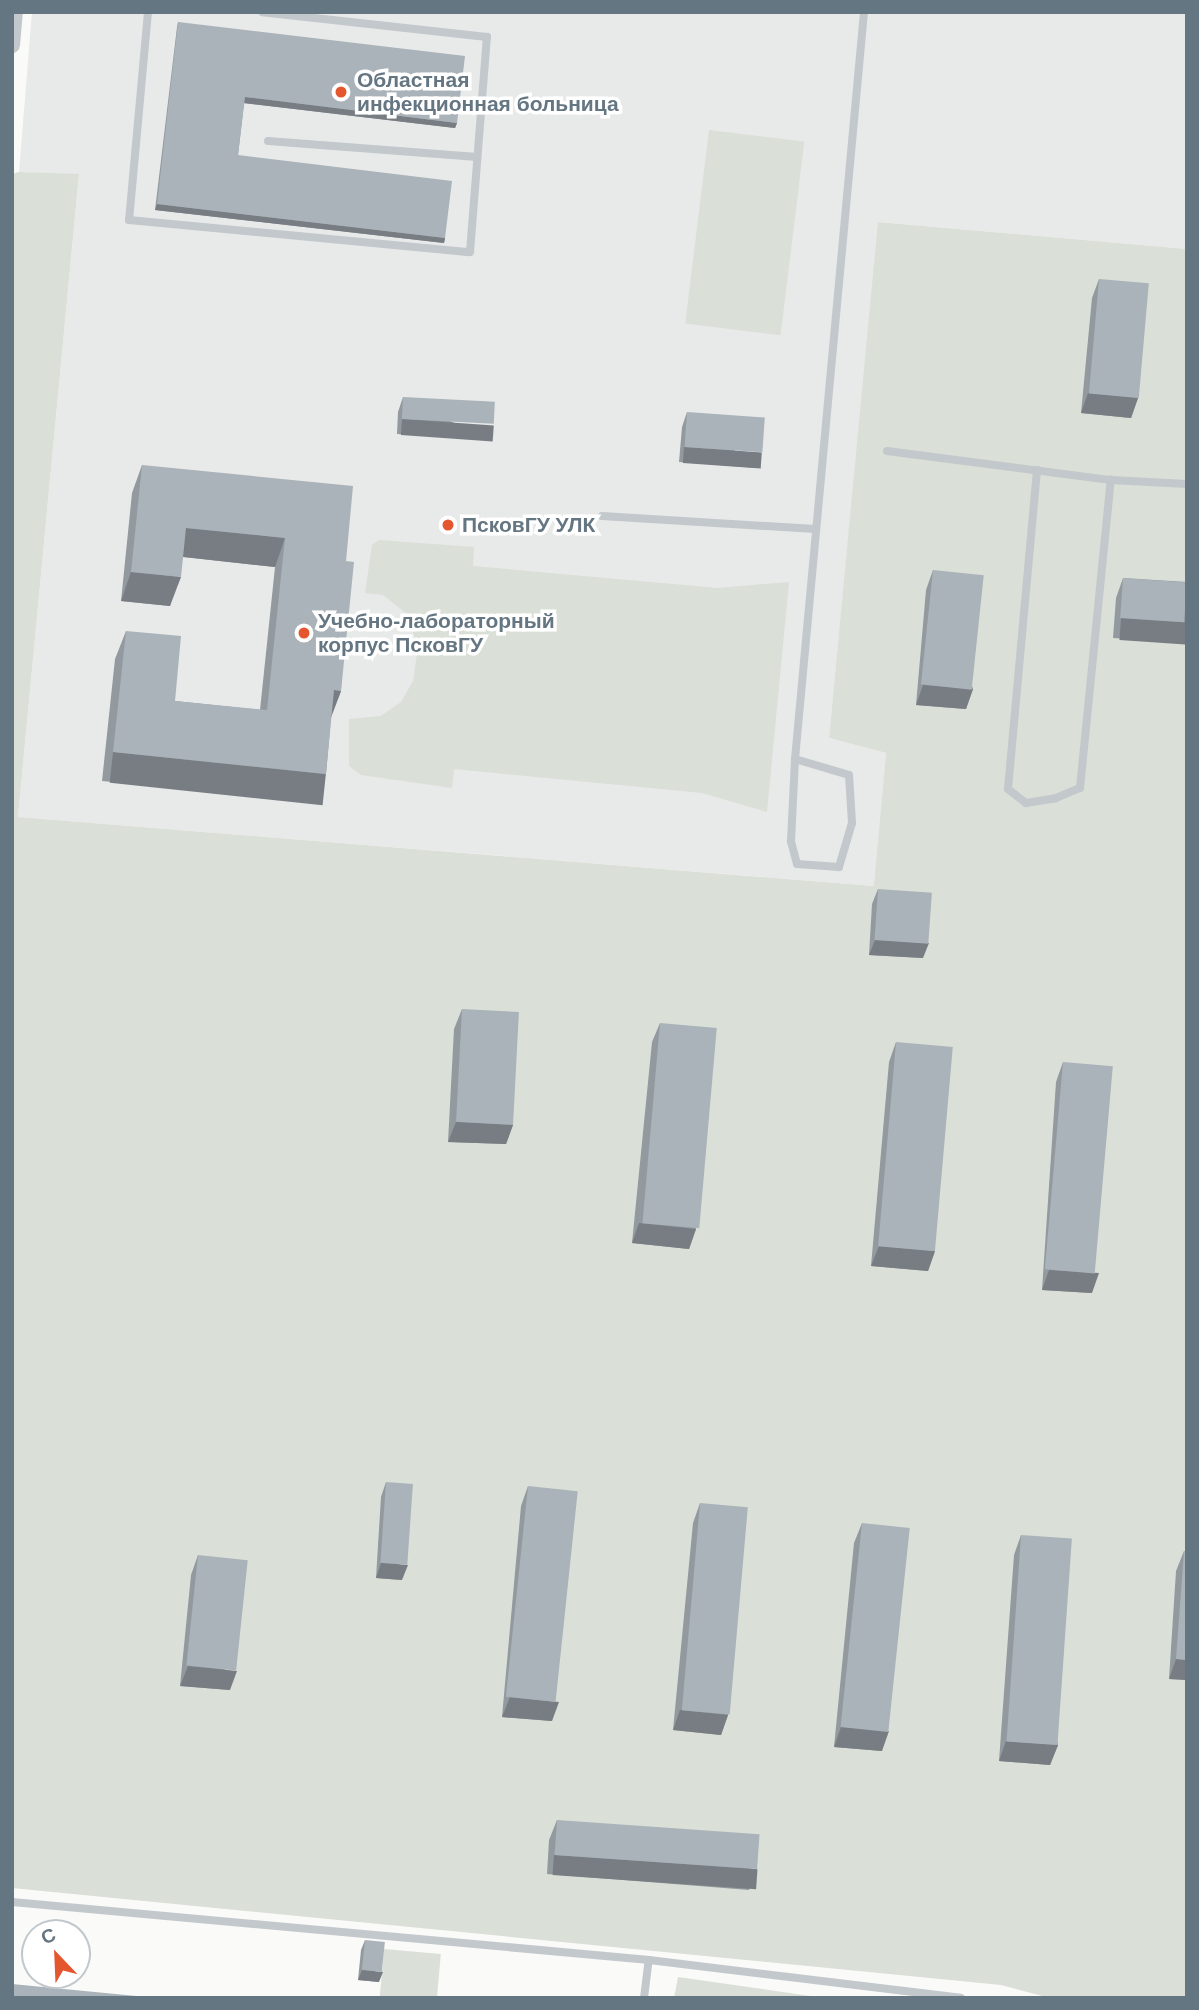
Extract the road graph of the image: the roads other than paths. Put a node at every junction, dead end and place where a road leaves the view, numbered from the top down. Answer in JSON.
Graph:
{"nodes":[{"id":1,"x":15,"y":12,"type":"edge"},
{"id":2,"x":148,"y":12,"type":"edge"},
{"id":3,"x":262,"y":12,"type":"edge"},
{"id":4,"x":864,"y":12,"type":"edge"},
{"id":5,"x":282,"y":13,"type":"edge"},
{"id":6,"x":12,"y":45,"type":"edge"},
{"id":7,"x":268,"y":141,"type":"dead end"},
{"id":8,"x":478,"y":157,"type":"junction"},
{"id":9,"x":887,"y":451,"type":"dead end"},
{"id":10,"x":1037,"y":470,"type":"junction"},
{"id":11,"x":1111,"y":480,"type":"junction"},
{"id":12,"x":1187,"y":484,"type":"edge"},
{"id":13,"x":602,"y":516,"type":"dead end"},
{"id":14,"x":816,"y":529,"type":"junction"},
{"id":15,"x":795,"y":759,"type":"junction"},
{"id":16,"x":12,"y":1902,"type":"edge"},
{"id":17,"x":649,"y":1960,"type":"junction"},
{"id":18,"x":864,"y":1987,"type":"junction"},
{"id":19,"x":644,"y":1998,"type":"edge"},
{"id":20,"x":863,"y":1998,"type":"edge"},
{"id":21,"x":961,"y":1998,"type":"edge"}],
"edges":[{"from":1,"to":6,"type":"street"},
{"from":2,"to":8,"type":"lane"},
{"from":3,"to":5,"type":"lane"},
{"from":4,"to":14,"type":"lane"},
{"from":5,"to":8,"type":"lane"},
{"from":7,"to":8,"type":"lane"},
{"from":9,"to":10,"type":"lane"},
{"from":10,"to":11,"type":"lane"},
{"from":10,"to":11,"type":"lane"},
{"from":11,"to":12,"type":"lane"},
{"from":13,"to":14,"type":"lane"},
{"from":14,"to":15,"type":"lane"},
{"from":15,"to":15,"type":"lane"},
{"from":16,"to":17,"type":"lane"},
{"from":17,"to":18,"type":"lane"},
{"from":17,"to":19,"type":"lane"},
{"from":18,"to":20,"type":"lane"},
{"from":18,"to":21,"type":"lane"}]}
